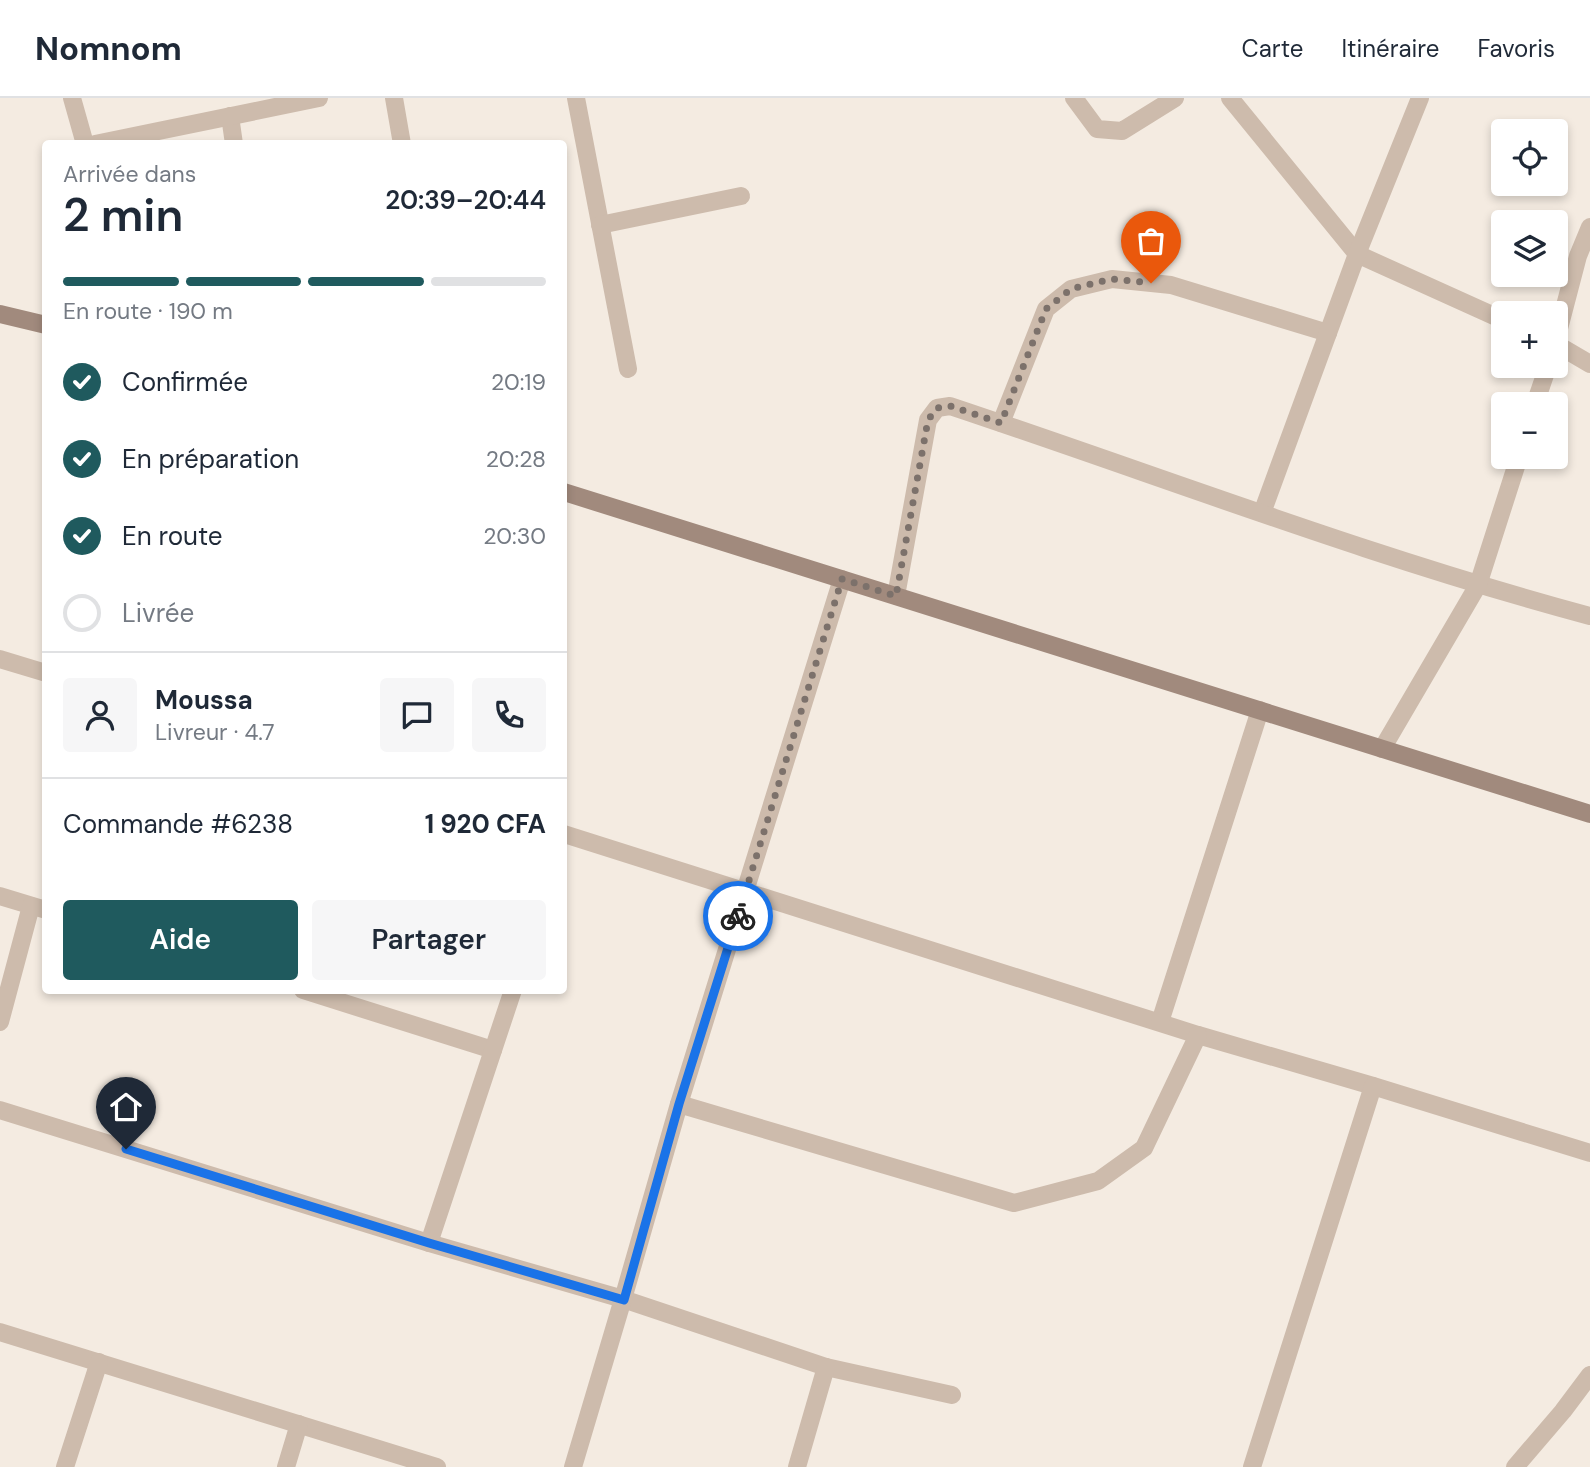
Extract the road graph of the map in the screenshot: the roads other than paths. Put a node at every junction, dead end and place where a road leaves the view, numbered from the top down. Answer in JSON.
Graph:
{"nodes":[{"id":1,"x":72,"y":98,"type":"edge"},
{"id":2,"x":319,"y":98,"type":"edge"},
{"id":3,"x":394,"y":98,"type":"edge"},
{"id":4,"x":576,"y":98,"type":"edge"},
{"id":5,"x":1074,"y":98,"type":"edge"},
{"id":6,"x":1175,"y":98,"type":"edge"},
{"id":7,"x":1230,"y":98,"type":"edge"},
{"id":8,"x":1420,"y":98,"type":"edge"},
{"id":9,"x":230,"y":116,"type":"junction"},
{"id":10,"x":84,"y":140,"type":"edge"},
{"id":11,"x":114,"y":140,"type":"edge"},
{"id":12,"x":233,"y":140,"type":"edge"},
{"id":13,"x":400,"y":140,"type":"edge"},
{"id":14,"x":741,"y":197,"type":"dead end"},
{"id":15,"x":600,"y":225,"type":"junction"},
{"id":16,"x":1590,"y":227,"type":"edge"},
{"id":17,"x":1357,"y":254,"type":"junction"},
{"id":18,"x":1566,"y":301,"type":"edge"},
{"id":19,"x":0,"y":314,"type":"edge"},
{"id":20,"x":1491,"y":315,"type":"edge"},
{"id":21,"x":42,"y":325,"type":"edge"},
{"id":22,"x":1328,"y":333,"type":"junction"},
{"id":23,"x":1568,"y":350,"type":"edge"},
{"id":24,"x":1590,"y":364,"type":"edge"},
{"id":25,"x":628,"y":369,"type":"dead end"},
{"id":26,"x":1001,"y":423,"type":"junction"},
{"id":27,"x":1514,"y":469,"type":"edge"},
{"id":28,"x":567,"y":493,"type":"edge"},
{"id":29,"x":1262,"y":513,"type":"junction"},
{"id":30,"x":842,"y":579,"type":"junction"},
{"id":31,"x":1478,"y":585,"type":"junction"},
{"id":32,"x":896,"y":596,"type":"junction"},
{"id":33,"x":1590,"y":616,"type":"edge"},
{"id":34,"x":0,"y":659,"type":"edge"},
{"id":35,"x":42,"y":673,"type":"edge"},
{"id":36,"x":1260,"y":710,"type":"junction"},
{"id":37,"x":1382,"y":749,"type":"junction"},
{"id":38,"x":1590,"y":814,"type":"edge"},
{"id":39,"x":567,"y":836,"type":"edge"},
{"id":40,"x":745,"y":891,"type":"junction"},
{"id":41,"x":0,"y":896,"type":"edge"},
{"id":42,"x":38,"y":908,"type":"edge"},
{"id":43,"x":316,"y":994,"type":"edge"},
{"id":44,"x":512,"y":994,"type":"edge"},
{"id":45,"x":0,"y":1022,"type":"edge"},
{"id":46,"x":1160,"y":1022,"type":"junction"},
{"id":47,"x":1198,"y":1035,"type":"junction"},
{"id":48,"x":493,"y":1050,"type":"junction"},
{"id":49,"x":1373,"y":1086,"type":"junction"},
{"id":50,"x":679,"y":1104,"type":"junction"},
{"id":51,"x":0,"y":1110,"type":"edge"},
{"id":52,"x":1590,"y":1153,"type":"edge"},
{"id":53,"x":429,"y":1243,"type":"junction"},
{"id":54,"x":624,"y":1300,"type":"junction"},
{"id":55,"x":0,"y":1332,"type":"edge"},
{"id":56,"x":99,"y":1362,"type":"junction"},
{"id":57,"x":826,"y":1367,"type":"junction"},
{"id":58,"x":1590,"y":1375,"type":"edge"},
{"id":59,"x":952,"y":1395,"type":"dead end"},
{"id":60,"x":299,"y":1424,"type":"junction"},
{"id":61,"x":65,"y":1467,"type":"edge"},
{"id":62,"x":286,"y":1467,"type":"edge"},
{"id":63,"x":437,"y":1467,"type":"edge"},
{"id":64,"x":573,"y":1467,"type":"edge"},
{"id":65,"x":797,"y":1467,"type":"edge"},
{"id":66,"x":1252,"y":1467,"type":"edge"},
{"id":67,"x":1515,"y":1467,"type":"edge"}],
"edges":[{"from":1,"to":10,"type":"street"},
{"from":2,"to":9,"type":"street"},
{"from":3,"to":13,"type":"street"},
{"from":4,"to":15,"type":"street"},
{"from":5,"to":6,"type":"street"},
{"from":7,"to":17,"type":"street"},
{"from":8,"to":17,"type":"street"},
{"from":9,"to":11,"type":"street"},
{"from":9,"to":12,"type":"street"},
{"from":14,"to":15,"type":"street"},
{"from":15,"to":25,"type":"street"},
{"from":16,"to":18,"type":"street"},
{"from":17,"to":20,"type":"street"},
{"from":17,"to":22,"type":"street"},
{"from":19,"to":21,"type":"street"},
{"from":22,"to":26,"type":"street"},
{"from":22,"to":29,"type":"street"},
{"from":23,"to":24,"type":"street"},
{"from":26,"to":29,"type":"street"},
{"from":26,"to":32,"type":"street"},
{"from":27,"to":31,"type":"street"},
{"from":28,"to":30,"type":"street"},
{"from":29,"to":31,"type":"street"},
{"from":30,"to":32,"type":"street"},
{"from":30,"to":40,"type":"street"},
{"from":31,"to":33,"type":"street"},
{"from":31,"to":37,"type":"street"},
{"from":32,"to":36,"type":"street"},
{"from":34,"to":35,"type":"street"},
{"from":36,"to":37,"type":"street"},
{"from":36,"to":46,"type":"street"},
{"from":37,"to":38,"type":"street"},
{"from":39,"to":40,"type":"street"},
{"from":40,"to":46,"type":"street"},
{"from":40,"to":50,"type":"street"},
{"from":41,"to":42,"type":"street"},
{"from":42,"to":45,"type":"street"},
{"from":43,"to":48,"type":"street"},
{"from":44,"to":48,"type":"street"},
{"from":46,"to":47,"type":"street"},
{"from":47,"to":49,"type":"street"},
{"from":47,"to":50,"type":"street"},
{"from":48,"to":53,"type":"street"},
{"from":49,"to":52,"type":"street"},
{"from":49,"to":66,"type":"street"},
{"from":50,"to":54,"type":"street"},
{"from":51,"to":53,"type":"street"},
{"from":53,"to":54,"type":"street"},
{"from":54,"to":57,"type":"street"},
{"from":54,"to":64,"type":"street"},
{"from":55,"to":56,"type":"street"},
{"from":56,"to":60,"type":"street"},
{"from":56,"to":61,"type":"street"},
{"from":57,"to":59,"type":"street"},
{"from":57,"to":65,"type":"street"},
{"from":58,"to":67,"type":"street"},
{"from":60,"to":62,"type":"street"},
{"from":60,"to":63,"type":"street"}]}
